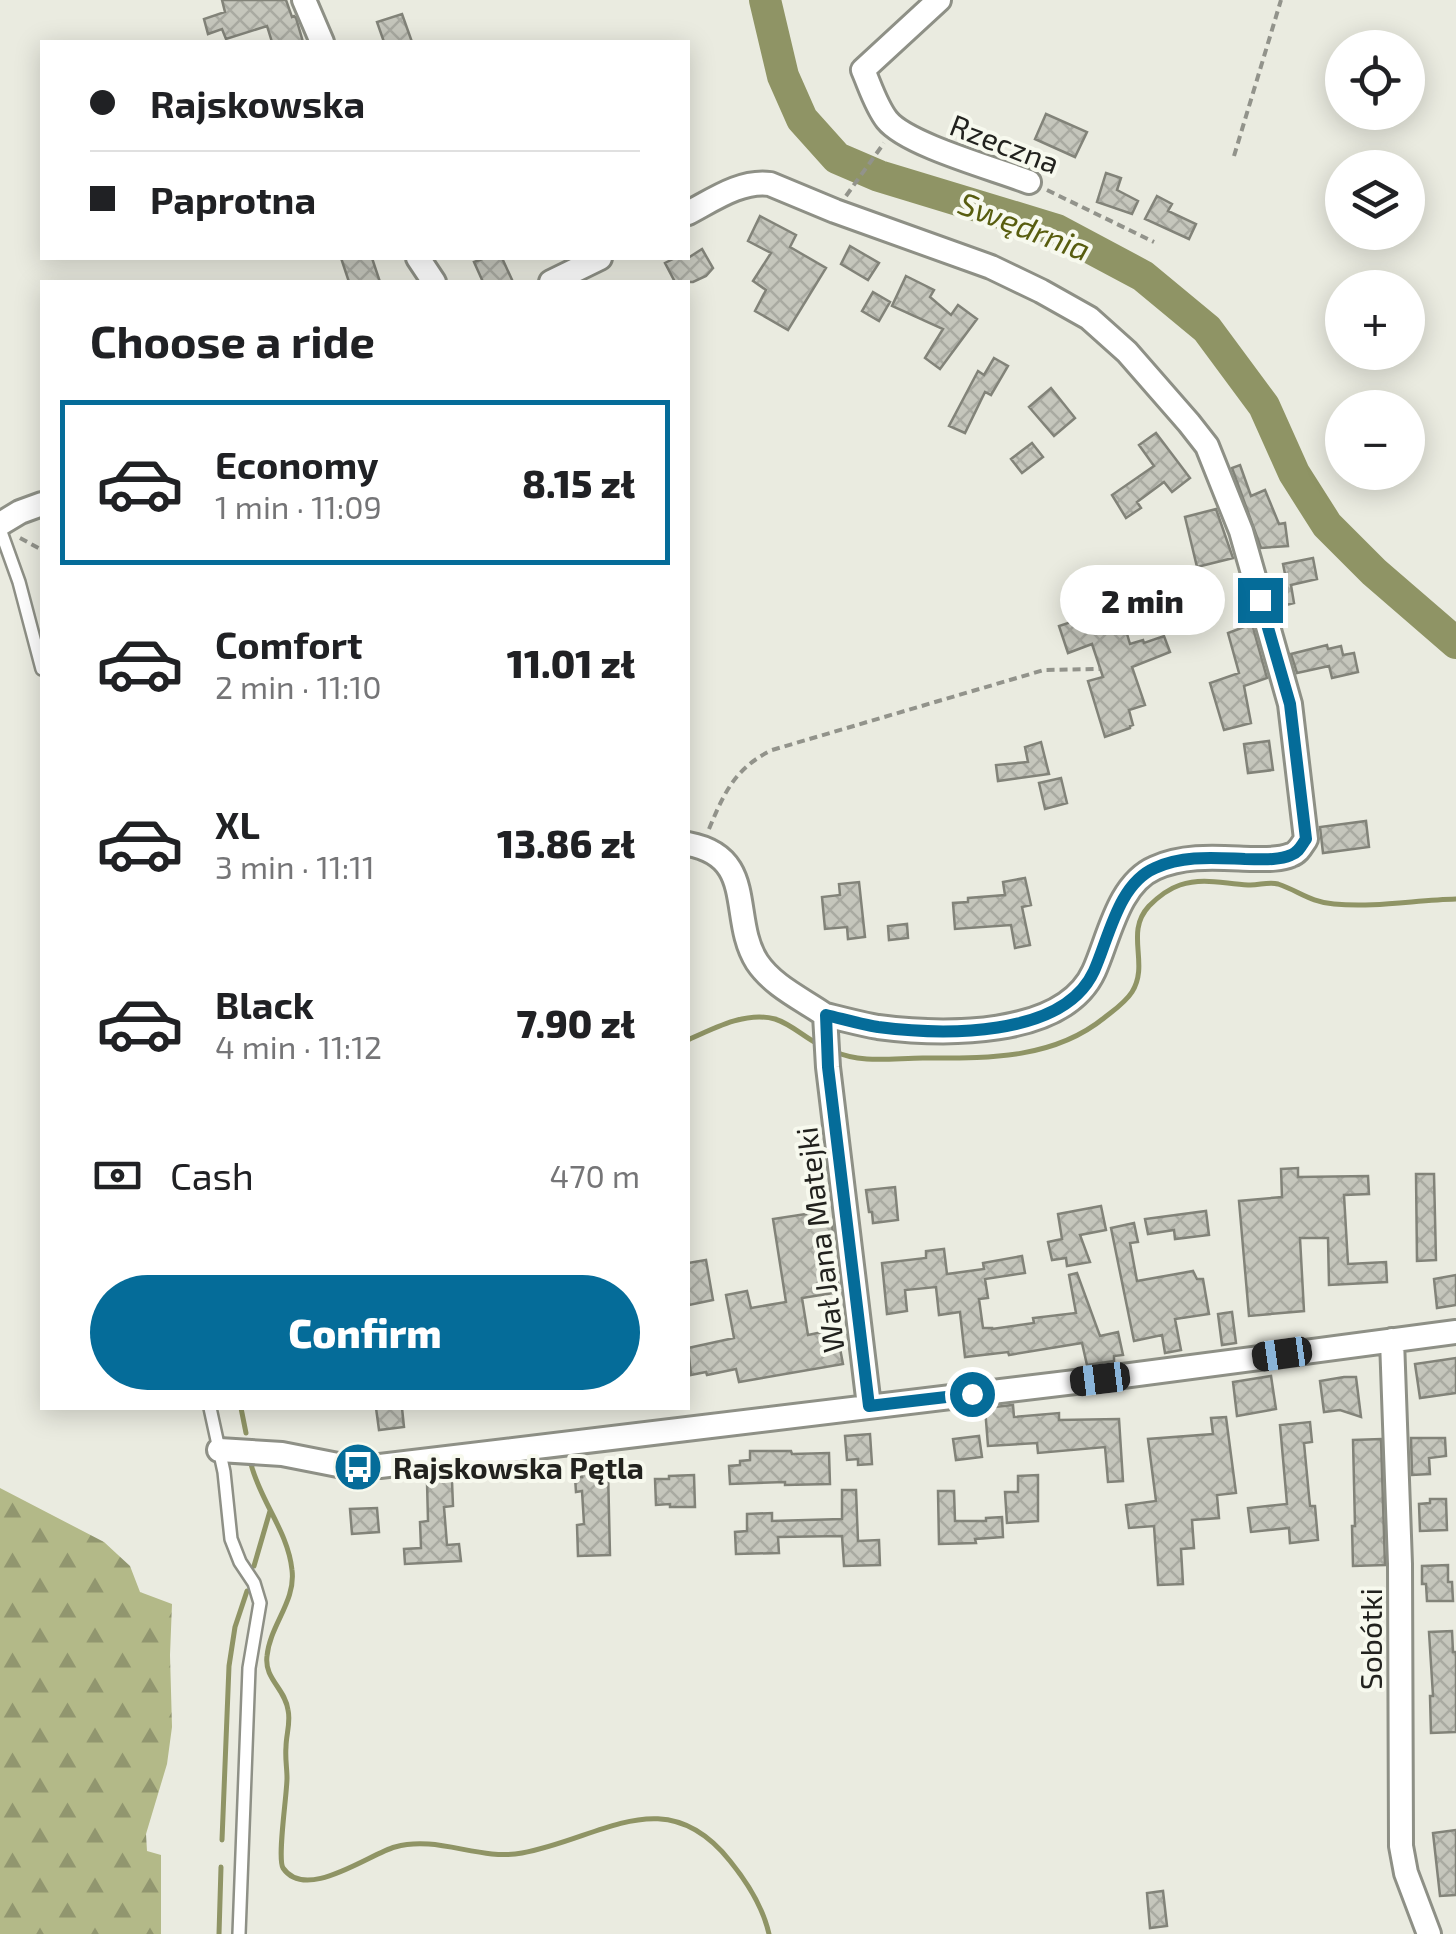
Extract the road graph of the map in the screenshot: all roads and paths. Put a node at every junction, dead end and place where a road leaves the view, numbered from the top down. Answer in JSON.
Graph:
{"nodes":[{"id":1,"x":304,"y":0,"type":"edge"},
{"id":2,"x":939,"y":0,"type":"edge"},
{"id":3,"x":1282,"y":0,"type":"edge"},
{"id":4,"x":321,"y":40,"type":"edge"},
{"id":5,"x":888,"y":137,"type":"dead end"},
{"id":6,"x":1234,"y":156,"type":"dead end"},
{"id":7,"x":1029,"y":182,"type":"joint"},
{"id":8,"x":841,"y":203,"type":"dead end"},
{"id":9,"x":690,"y":212,"type":"edge"},
{"id":10,"x":1154,"y":242,"type":"dead end"},
{"id":11,"x":596,"y":260,"type":"edge"},
{"id":12,"x":555,"y":280,"type":"edge"},
{"id":13,"x":40,"y":505,"type":"edge"},
{"id":14,"x":5,"y":529,"type":"edge"},
{"id":15,"x":40,"y":549,"type":"edge"},
{"id":16,"x":40,"y":661,"type":"edge"},
{"id":17,"x":1100,"y":669,"type":"dead end"},
{"id":18,"x":695,"y":846,"type":"edge"},
{"id":19,"x":826,"y":1023,"type":"junction"},
{"id":20,"x":1456,"y":1332,"type":"edge"},
{"id":21,"x":1392,"y":1340,"type":"junction"},
{"id":22,"x":869,"y":1406,"type":"junction"},
{"id":23,"x":210,"y":1410,"type":"edge"},
{"id":24,"x":219,"y":1450,"type":"junction"},
{"id":25,"x":240,"y":1934,"type":"edge"},
{"id":26,"x":1429,"y":1934,"type":"edge"}],
"edges":[{"from":1,"to":4,"type":"street"},
{"from":2,"to":7,"type":"street","name":"Rzeczna"},
{"from":3,"to":6,"type":"path"},
{"from":5,"to":8,"type":"path"},
{"from":7,"to":10,"type":"path","name":"Rzeczna"},
{"from":9,"to":19,"type":"street"},
{"from":11,"to":12,"type":"street"},
{"from":13,"to":14,"type":"street"},
{"from":14,"to":15,"type":"path"},
{"from":14,"to":16,"type":"lane"},
{"from":17,"to":18,"type":"path"},
{"from":18,"to":19,"type":"street"},
{"from":19,"to":22,"type":"street","name":"Wał Jana Matejki"},
{"from":20,"to":21,"type":"street"},
{"from":21,"to":22,"type":"street"},
{"from":21,"to":26,"type":"street","name":"Sobótki"},
{"from":22,"to":24,"type":"street"},
{"from":23,"to":24,"type":"lane"},
{"from":24,"to":25,"type":"lane"}]}
